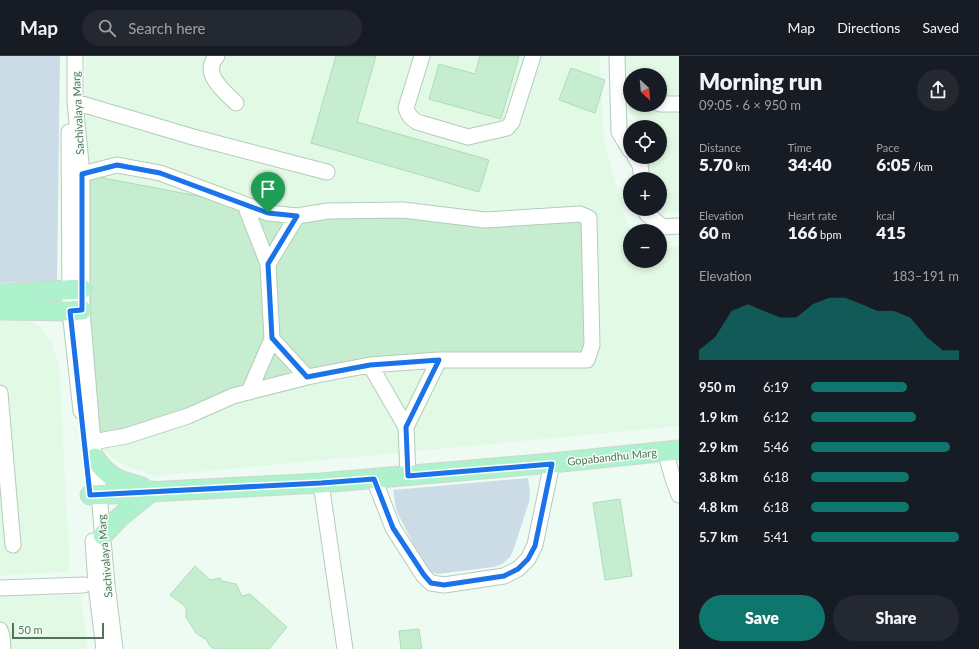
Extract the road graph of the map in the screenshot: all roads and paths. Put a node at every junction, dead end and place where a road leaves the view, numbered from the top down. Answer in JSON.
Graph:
{"nodes":[{"id":1,"x":69,"y":56,"type":"edge"},
{"id":2,"x":75,"y":56,"type":"edge"},
{"id":3,"x":216,"y":56,"type":"edge"},
{"id":4,"x":422,"y":56,"type":"edge"},
{"id":5,"x":533,"y":56,"type":"edge"},
{"id":6,"x":616,"y":56,"type":"edge"},
{"id":7,"x":623,"y":99,"type":"edge"},
{"id":8,"x":75,"y":102,"type":"junction"},
{"id":9,"x":236,"y":103,"type":"dead end"},
{"id":10,"x":667,"y":104,"type":"edge"},
{"id":11,"x":679,"y":104,"type":"edge"},
{"id":12,"x":623,"y":110,"type":"edge"},
{"id":13,"x":623,"y":139,"type":"edge"},
{"id":14,"x":327,"y":172,"type":"dead end"},
{"id":15,"x":82,"y":174,"type":"junction"},
{"id":16,"x":245,"y":205,"type":"junction"},
{"id":17,"x":297,"y":216,"type":"junction"},
{"id":18,"x":649,"y":216,"type":"edge"},
{"id":19,"x":679,"y":226,"type":"edge"},
{"id":20,"x":268,"y":264,"type":"junction"},
{"id":21,"x":76,"y":289,"type":"junction"},
{"id":22,"x":0,"y":294,"type":"edge"},
{"id":23,"x":0,"y":310,"type":"edge"},
{"id":24,"x":76,"y":311,"type":"junction"},
{"id":25,"x":272,"y":338,"type":"junction"},
{"id":26,"x":439,"y":360,"type":"junction"},
{"id":27,"x":370,"y":365,"type":"junction"},
{"id":28,"x":307,"y":377,"type":"junction"},
{"id":29,"x":249,"y":392,"type":"junction"},
{"id":30,"x":0,"y":393,"type":"edge"},
{"id":31,"x":406,"y":427,"type":"junction"},
{"id":32,"x":94,"y":450,"type":"junction"},
{"id":33,"x":672,"y":450,"type":"edge"},
{"id":34,"x":552,"y":464,"type":"junction"},
{"id":35,"x":408,"y":476,"type":"junction"},
{"id":36,"x":374,"y":479,"type":"junction"},
{"id":37,"x":321,"y":483,"type":"junction"},
{"id":38,"x":152,"y":491,"type":"junction"},
{"id":39,"x":95,"y":494,"type":"junction"},
{"id":40,"x":679,"y":495,"type":"edge"},
{"id":41,"x":103,"y":535,"type":"junction"},
{"id":42,"x":13,"y":545,"type":"dead end"},
{"id":43,"x":84,"y":585,"type":"dead end"},
{"id":44,"x":0,"y":588,"type":"edge"},
{"id":45,"x":0,"y":630,"type":"edge"},
{"id":46,"x":3,"y":649,"type":"edge"},
{"id":47,"x":104,"y":649,"type":"edge"},
{"id":48,"x":115,"y":649,"type":"edge"},
{"id":49,"x":345,"y":649,"type":"edge"}],
"edges":[{"from":1,"to":21,"type":"street","name":"Sachivalaya Marg"},
{"from":2,"to":8,"type":"street","name":"Sachivalaya Marg"},
{"from":3,"to":9,"type":"street"},
{"from":4,"to":5,"type":"street"},
{"from":6,"to":7,"type":"street"},
{"from":8,"to":14,"type":"street"},
{"from":8,"to":15,"type":"street","name":"Sachivalaya Marg"},
{"from":10,"to":11,"type":"street"},
{"from":12,"to":13,"type":"street"},
{"from":15,"to":16,"type":"street"},
{"from":15,"to":21,"type":"street","name":"Sachivalaya Marg"},
{"from":16,"to":17,"type":"street"},
{"from":16,"to":20,"type":"street"},
{"from":17,"to":20,"type":"street"},
{"from":17,"to":26,"type":"street"},
{"from":18,"to":19,"type":"street"},
{"from":20,"to":25,"type":"street"},
{"from":21,"to":22,"type":"main road"},
{"from":21,"to":24,"type":"street","name":"Sachivalaya Marg"},
{"from":23,"to":24,"type":"main road"},
{"from":24,"to":32,"type":"street","name":"Sachivalaya Marg"},
{"from":24,"to":39,"type":"street","name":"Sachivalaya Marg"},
{"from":25,"to":28,"type":"street"},
{"from":25,"to":29,"type":"street"},
{"from":26,"to":27,"type":"street"},
{"from":26,"to":31,"type":"street"},
{"from":27,"to":28,"type":"street"},
{"from":27,"to":31,"type":"street"},
{"from":28,"to":29,"type":"street"},
{"from":29,"to":32,"type":"street"},
{"from":30,"to":42,"type":"street"},
{"from":31,"to":35,"type":"street"},
{"from":32,"to":38,"type":"main road"},
{"from":32,"to":39,"type":"street","name":"Sachivalaya Marg"},
{"from":33,"to":34,"type":"main road","name":"Gopabandhu Marg"},
{"from":33,"to":40,"type":"street"},
{"from":34,"to":35,"type":"main road","name":"Gopabandhu Marg"},
{"from":34,"to":36,"type":"street"},
{"from":35,"to":36,"type":"main road","name":"Gopabandhu Marg"},
{"from":36,"to":37,"type":"main road","name":"Gopabandhu Marg"},
{"from":37,"to":38,"type":"main road","name":"Gopabandhu Marg"},
{"from":37,"to":49,"type":"street"},
{"from":38,"to":39,"type":"main road","name":"Gopabandhu Marg"},
{"from":38,"to":41,"type":"main road"},
{"from":39,"to":41,"type":"street","name":"Sachivalaya Marg"},
{"from":39,"to":47,"type":"street","name":"Sachivalaya Marg"},
{"from":41,"to":48,"type":"street","name":"Sachivalaya Marg"},
{"from":43,"to":44,"type":"street"},
{"from":45,"to":46,"type":"street"}]}
